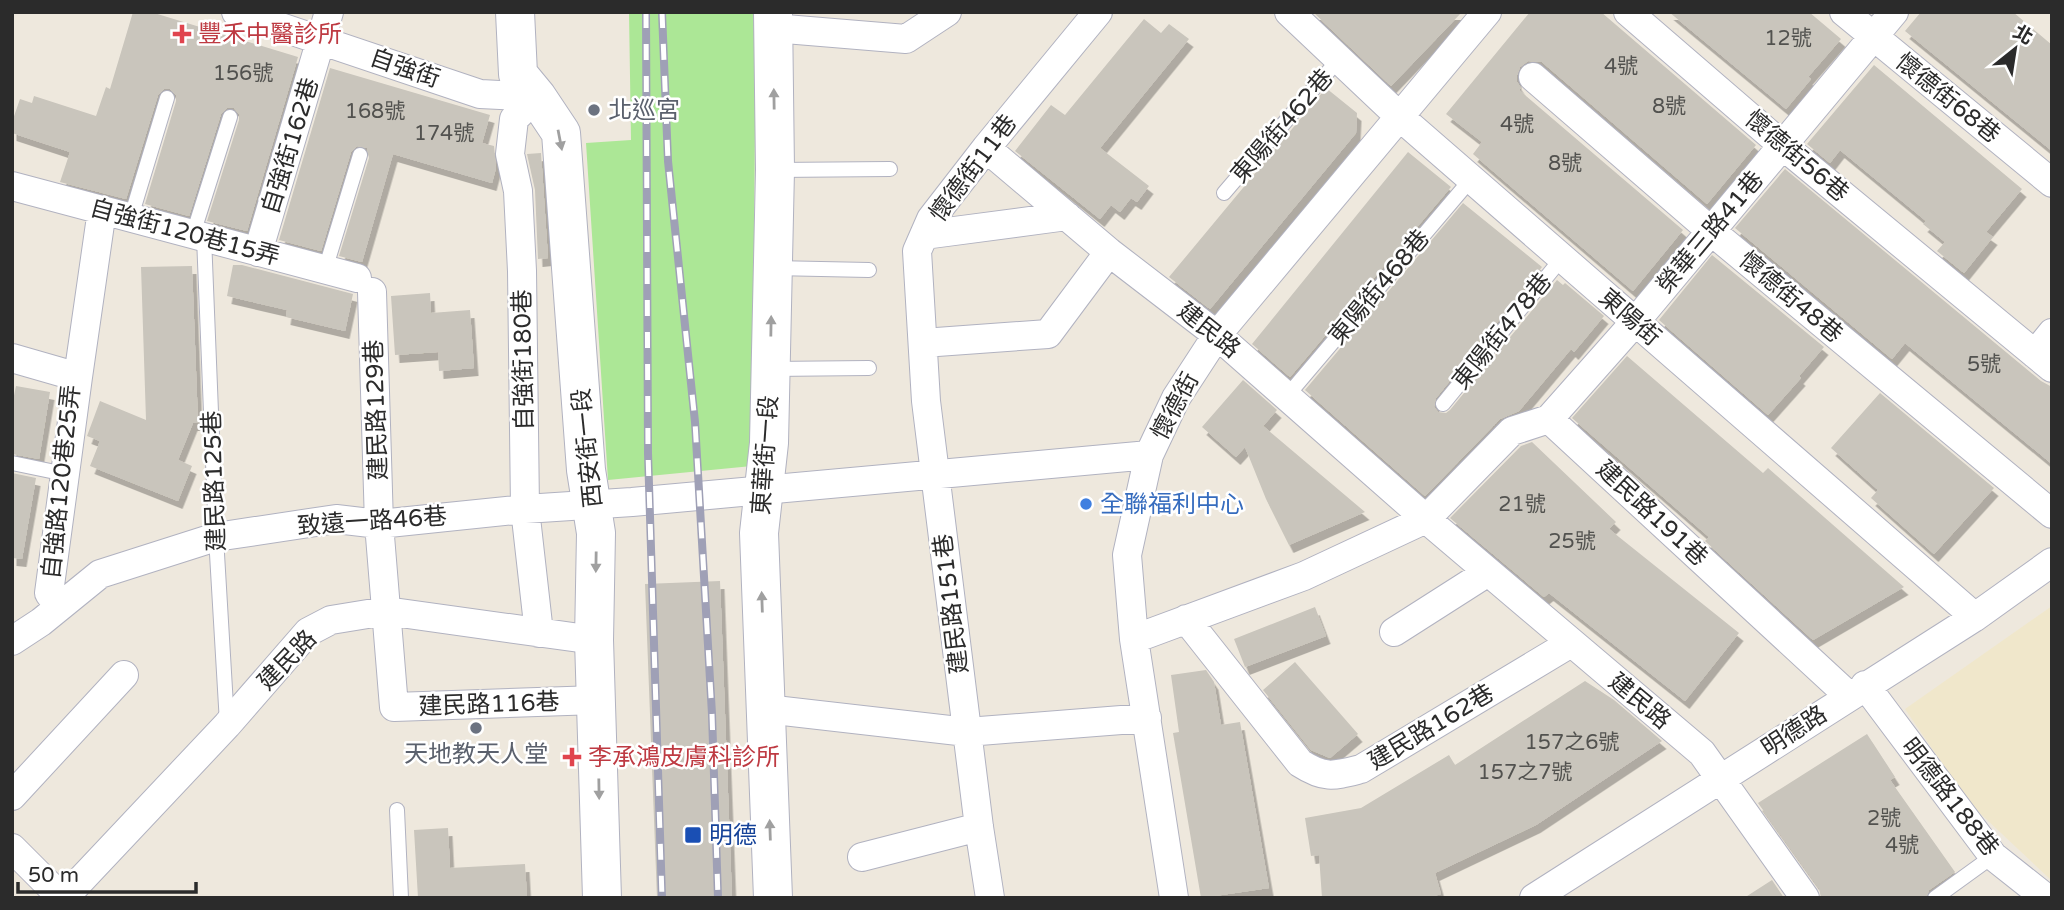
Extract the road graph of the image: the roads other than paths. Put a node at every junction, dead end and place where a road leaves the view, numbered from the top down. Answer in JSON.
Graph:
{"nodes":[{"id":1,"x":236,"y":12,"type":"edge"},
{"id":2,"x":329,"y":12,"type":"edge"},
{"id":3,"x":515,"y":12,"type":"edge"},
{"id":4,"x":947,"y":12,"type":"edge"},
{"id":5,"x":1098,"y":12,"type":"edge"},
{"id":6,"x":1289,"y":12,"type":"edge"},
{"id":7,"x":1487,"y":12,"type":"edge"},
{"id":8,"x":1629,"y":12,"type":"edge"},
{"id":9,"x":1844,"y":12,"type":"edge"},
{"id":10,"x":1894,"y":12,"type":"edge"},
{"id":11,"x":773,"y":20,"type":"edge"},
{"id":12,"x":1873,"y":36,"type":"junction"},
{"id":13,"x":321,"y":40,"type":"junction"},
{"id":14,"x":1339,"y":59,"type":"junction"},
{"id":15,"x":1534,"y":77,"type":"dead end"},
{"id":16,"x":537,"y":97,"type":"junction"},
{"id":17,"x":167,"y":98,"type":"dead end"},
{"id":18,"x":230,"y":117,"type":"dead end"},
{"id":19,"x":1400,"y":117,"type":"junction"},
{"id":20,"x":1782,"y":145,"type":"junction"},
{"id":21,"x":986,"y":148,"type":"junction"},
{"id":22,"x":360,"y":155,"type":"dead end"},
{"id":23,"x":890,"y":169,"type":"dead end"},
{"id":24,"x":775,"y":170,"type":"junction"},
{"id":25,"x":1472,"y":178,"type":"junction"},
{"id":26,"x":2052,"y":183,"type":"edge"},
{"id":27,"x":12,"y":186,"type":"edge"},
{"id":28,"x":1224,"y":193,"type":"dead end"},
{"id":29,"x":102,"y":210,"type":"junction"},
{"id":30,"x":1067,"y":216,"type":"junction"},
{"id":31,"x":131,"y":218,"type":"junction"},
{"id":32,"x":1712,"y":231,"type":"junction"},
{"id":33,"x":198,"y":235,"type":"junction"},
{"id":34,"x":924,"y":235,"type":"junction"},
{"id":35,"x":258,"y":252,"type":"junction"},
{"id":36,"x":1109,"y":252,"type":"junction"},
{"id":37,"x":1562,"y":258,"type":"junction"},
{"id":38,"x":772,"y":268,"type":"junction"},
{"id":39,"x":325,"y":270,"type":"junction"},
{"id":40,"x":869,"y":270,"type":"dead end"},
{"id":41,"x":365,"y":285,"type":"joint"},
{"id":42,"x":1635,"y":322,"type":"junction"},
{"id":43,"x":1217,"y":335,"type":"junction"},
{"id":44,"x":922,"y":344,"type":"junction"},
{"id":45,"x":2046,"y":351,"type":"edge"},
{"id":46,"x":12,"y":358,"type":"edge"},
{"id":47,"x":869,"y":368,"type":"dead end"},
{"id":48,"x":770,"y":369,"type":"junction"},
{"id":49,"x":78,"y":377,"type":"junction"},
{"id":50,"x":1287,"y":396,"type":"junction"},
{"id":51,"x":1443,"y":404,"type":"dead end"},
{"id":52,"x":1549,"y":419,"type":"junction"},
{"id":53,"x":1149,"y":455,"type":"junction"},
{"id":54,"x":12,"y":463,"type":"edge"},
{"id":55,"x":65,"y":474,"type":"junction"},
{"id":56,"x":936,"y":475,"type":"junction"},
{"id":57,"x":764,"y":490,"type":"junction"},
{"id":58,"x":592,"y":504,"type":"junction"},
{"id":59,"x":525,"y":509,"type":"junction"},
{"id":60,"x":2052,"y":514,"type":"edge"},
{"id":61,"x":1426,"y":519,"type":"junction"},
{"id":62,"x":379,"y":524,"type":"junction"},
{"id":63,"x":216,"y":537,"type":"junction"},
{"id":64,"x":2052,"y":562,"type":"edge"},
{"id":65,"x":1488,"y":572,"type":"junction"},
{"id":66,"x":59,"y":607,"type":"junction"},
{"id":67,"x":386,"y":611,"type":"junction"},
{"id":68,"x":1975,"y":617,"type":"junction"},
{"id":69,"x":1186,"y":619,"type":"junction"},
{"id":70,"x":1394,"y":632,"type":"dead end"},
{"id":71,"x":539,"y":633,"type":"junction"},
{"id":72,"x":14,"y":637,"type":"edge"},
{"id":73,"x":594,"y":639,"type":"junction"},
{"id":74,"x":1134,"y":639,"type":"junction"},
{"id":75,"x":1571,"y":643,"type":"junction"},
{"id":76,"x":124,"y":675,"type":"dead end"},
{"id":77,"x":1857,"y":691,"type":"junction"},
{"id":78,"x":597,"y":700,"type":"junction"},
{"id":79,"x":766,"y":709,"type":"junction"},
{"id":80,"x":1147,"y":718,"type":"junction"},
{"id":81,"x":227,"y":725,"type":"junction"},
{"id":82,"x":967,"y":732,"type":"junction"},
{"id":83,"x":1721,"y":778,"type":"junction"},
{"id":84,"x":12,"y":796,"type":"edge"},
{"id":85,"x":397,"y":810,"type":"dead end"},
{"id":86,"x":979,"y":827,"type":"junction"},
{"id":87,"x":12,"y":848,"type":"edge"},
{"id":88,"x":1993,"y":856,"type":"junction"},
{"id":89,"x":862,"y":857,"type":"dead end"},
{"id":90,"x":63,"y":898,"type":"edge"},
{"id":91,"x":401,"y":898,"type":"edge"},
{"id":92,"x":602,"y":898,"type":"edge"},
{"id":93,"x":773,"y":898,"type":"edge"},
{"id":94,"x":990,"y":898,"type":"edge"},
{"id":95,"x":1174,"y":898,"type":"edge"},
{"id":96,"x":1534,"y":898,"type":"edge"},
{"id":97,"x":1805,"y":898,"type":"edge"},
{"id":98,"x":1935,"y":898,"type":"edge"},
{"id":99,"x":2046,"y":898,"type":"edge"}],
"edges":[{"from":1,"to":13,"type":"street","name":"自強街"},
{"from":2,"to":13,"type":"street","name":"自強街162巷"},
{"from":3,"to":16,"type":"street","name":"西安街一段"},
{"from":4,"to":11,"type":"street"},
{"from":5,"to":21,"type":"street","name":"懷德街11巷"},
{"from":6,"to":14,"type":"street","name":"東陽街"},
{"from":7,"to":19,"type":"street","name":"懷德街"},
{"from":8,"to":20,"type":"street","name":"懷德街56巷"},
{"from":9,"to":12,"type":"street","name":"懷德街68巷"},
{"from":10,"to":12,"type":"street","name":"榮華三路41巷"},
{"from":24,"to":11,"type":"street","name":"東華街一段","one_way":true},
{"from":12,"to":20,"type":"street","name":"榮華三路41巷"},
{"from":12,"to":26,"type":"street","name":"懷德街68巷"},
{"from":13,"to":16,"type":"street","name":"自強街"},
{"from":13,"to":35,"type":"street","name":"自強街162巷"},
{"from":14,"to":19,"type":"street","name":"東陽街"},
{"from":14,"to":28,"type":"lane","name":"東陽街462巷"},
{"from":15,"to":32,"type":"street","name":"懷德街48巷"},
{"from":16,"to":58,"type":"street","name":"西安街一段","one_way":true},
{"from":16,"to":59,"type":"street","name":"自強街180巷"},
{"from":17,"to":31,"type":"lane"},
{"from":18,"to":33,"type":"lane"},
{"from":19,"to":25,"type":"street","name":"東陽街"},
{"from":19,"to":43,"type":"street","name":"懷德街"},
{"from":20,"to":32,"type":"street","name":"榮華三路41巷"},
{"from":20,"to":45,"type":"street","name":"懷德街56巷"},
{"from":21,"to":30,"type":"street","name":"建民路"},
{"from":21,"to":34,"type":"street","name":"懷德街11巷"},
{"from":22,"to":39,"type":"lane"},
{"from":23,"to":24,"type":"lane"},
{"from":24,"to":38,"type":"street","name":"東華街一段"},
{"from":25,"to":37,"type":"street","name":"東陽街"},
{"from":25,"to":50,"type":"lane","name":"東陽街468巷"},
{"from":27,"to":29,"type":"street","name":"自強街120巷15弄"},
{"from":29,"to":31,"type":"street","name":"自強街120巷15弄"},
{"from":29,"to":49,"type":"street"},
{"from":30,"to":34,"type":"street"},
{"from":30,"to":36,"type":"street","name":"建民路"},
{"from":31,"to":33,"type":"street","name":"自強街120巷15弄"},
{"from":32,"to":42,"type":"street","name":"榮華三路41巷"},
{"from":32,"to":60,"type":"street","name":"懷德街48巷"},
{"from":33,"to":35,"type":"street","name":"自強街120巷15弄"},
{"from":33,"to":63,"type":"lane","name":"建民路125巷"},
{"from":34,"to":44,"type":"street","name":"懷德街11巷"},
{"from":35,"to":39,"type":"street","name":"自強街120巷15弄"},
{"from":36,"to":43,"type":"street","name":"建民路"},
{"from":36,"to":44,"type":"street"},
{"from":37,"to":42,"type":"street","name":"東陽街"},
{"from":37,"to":51,"type":"lane","name":"東陽街478巷"},
{"from":38,"to":40,"type":"lane"},
{"from":48,"to":38,"type":"street","name":"東華街一段","one_way":true},
{"from":39,"to":41,"type":"street","name":"自強街120巷15弄"},
{"from":41,"to":62,"type":"street","name":"建民路129巷"},
{"from":42,"to":52,"type":"street"},
{"from":42,"to":68,"type":"street","name":"東陽街"},
{"from":43,"to":50,"type":"street","name":"建民路"},
{"from":43,"to":53,"type":"street","name":"懷德街"},
{"from":44,"to":56,"type":"street","name":"懷德街11巷"},
{"from":46,"to":49,"type":"street","name":"自強路120巷25弄"},
{"from":47,"to":48,"type":"lane"},
{"from":48,"to":57,"type":"street","name":"東華街一段"},
{"from":49,"to":55,"type":"street","name":"自強路120巷25弄"},
{"from":50,"to":61,"type":"street","name":"建民路"},
{"from":52,"to":61,"type":"street"},
{"from":52,"to":77,"type":"street","name":"建民路191巷"},
{"from":53,"to":56,"type":"street","name":"致遠一路46巷"},
{"from":53,"to":74,"type":"street","name":"懷德街"},
{"from":54,"to":55,"type":"lane"},
{"from":55,"to":66,"type":"street","name":"自強路120巷25弄"},
{"from":56,"to":57,"type":"street","name":"致遠一路46巷"},
{"from":56,"to":82,"type":"street","name":"建民路151巷"},
{"from":57,"to":58,"type":"street","name":"致遠一路46巷"},
{"from":79,"to":57,"type":"street","name":"東華街一段","one_way":true},
{"from":58,"to":59,"type":"street","name":"致遠一路46巷"},
{"from":58,"to":73,"type":"street","name":"西安街一段","one_way":true},
{"from":59,"to":62,"type":"street","name":"致遠一路46巷"},
{"from":59,"to":71,"type":"street","name":"自強街180巷"},
{"from":61,"to":65,"type":"street","name":"建民路"},
{"from":61,"to":69,"type":"street"},
{"from":62,"to":63,"type":"street","name":"致遠一路46巷"},
{"from":62,"to":67,"type":"street","name":"建民路129巷"},
{"from":63,"to":66,"type":"street","name":"致遠一路46巷"},
{"from":63,"to":81,"type":"lane","name":"建民路125巷"},
{"from":64,"to":68,"type":"street","name":"明德路"},
{"from":65,"to":70,"type":"street"},
{"from":65,"to":75,"type":"street","name":"建民路"},
{"from":66,"to":72,"type":"street","name":"致遠一路46巷"},
{"from":67,"to":71,"type":"street","name":"建民路"},
{"from":67,"to":78,"type":"street","name":"建民路116巷"},
{"from":67,"to":81,"type":"street","name":"建民路"},
{"from":68,"to":77,"type":"street","name":"明德路"},
{"from":69,"to":74,"type":"street"},
{"from":69,"to":75,"type":"street","name":"建民路162巷"},
{"from":71,"to":73,"type":"street","name":"建民路"},
{"from":73,"to":78,"type":"street","name":"西安街一段"},
{"from":74,"to":80,"type":"street","name":"懷德街"},
{"from":75,"to":83,"type":"street","name":"建民路"},
{"from":76,"to":84,"type":"street"},
{"from":77,"to":83,"type":"street","name":"明德路"},
{"from":77,"to":88,"type":"street","name":"明德路188巷"},
{"from":78,"to":92,"type":"street","name":"西安街一段","one_way":true},
{"from":79,"to":82,"type":"street"},
{"from":93,"to":79,"type":"street","name":"東華街一段","one_way":true},
{"from":80,"to":82,"type":"street"},
{"from":80,"to":95,"type":"street","name":"懷德街"},
{"from":81,"to":90,"type":"street","name":"建民路"},
{"from":82,"to":86,"type":"street","name":"建民路151巷"},
{"from":83,"to":96,"type":"street","name":"明德路"},
{"from":83,"to":97,"type":"street","name":"建民路"},
{"from":85,"to":91,"type":"lane"},
{"from":86,"to":89,"type":"street"},
{"from":86,"to":94,"type":"street","name":"建民路151巷"},
{"from":87,"to":90,"type":"street"},
{"from":88,"to":98,"type":"lane"},
{"from":88,"to":99,"type":"street","name":"明德路188巷"}]}
